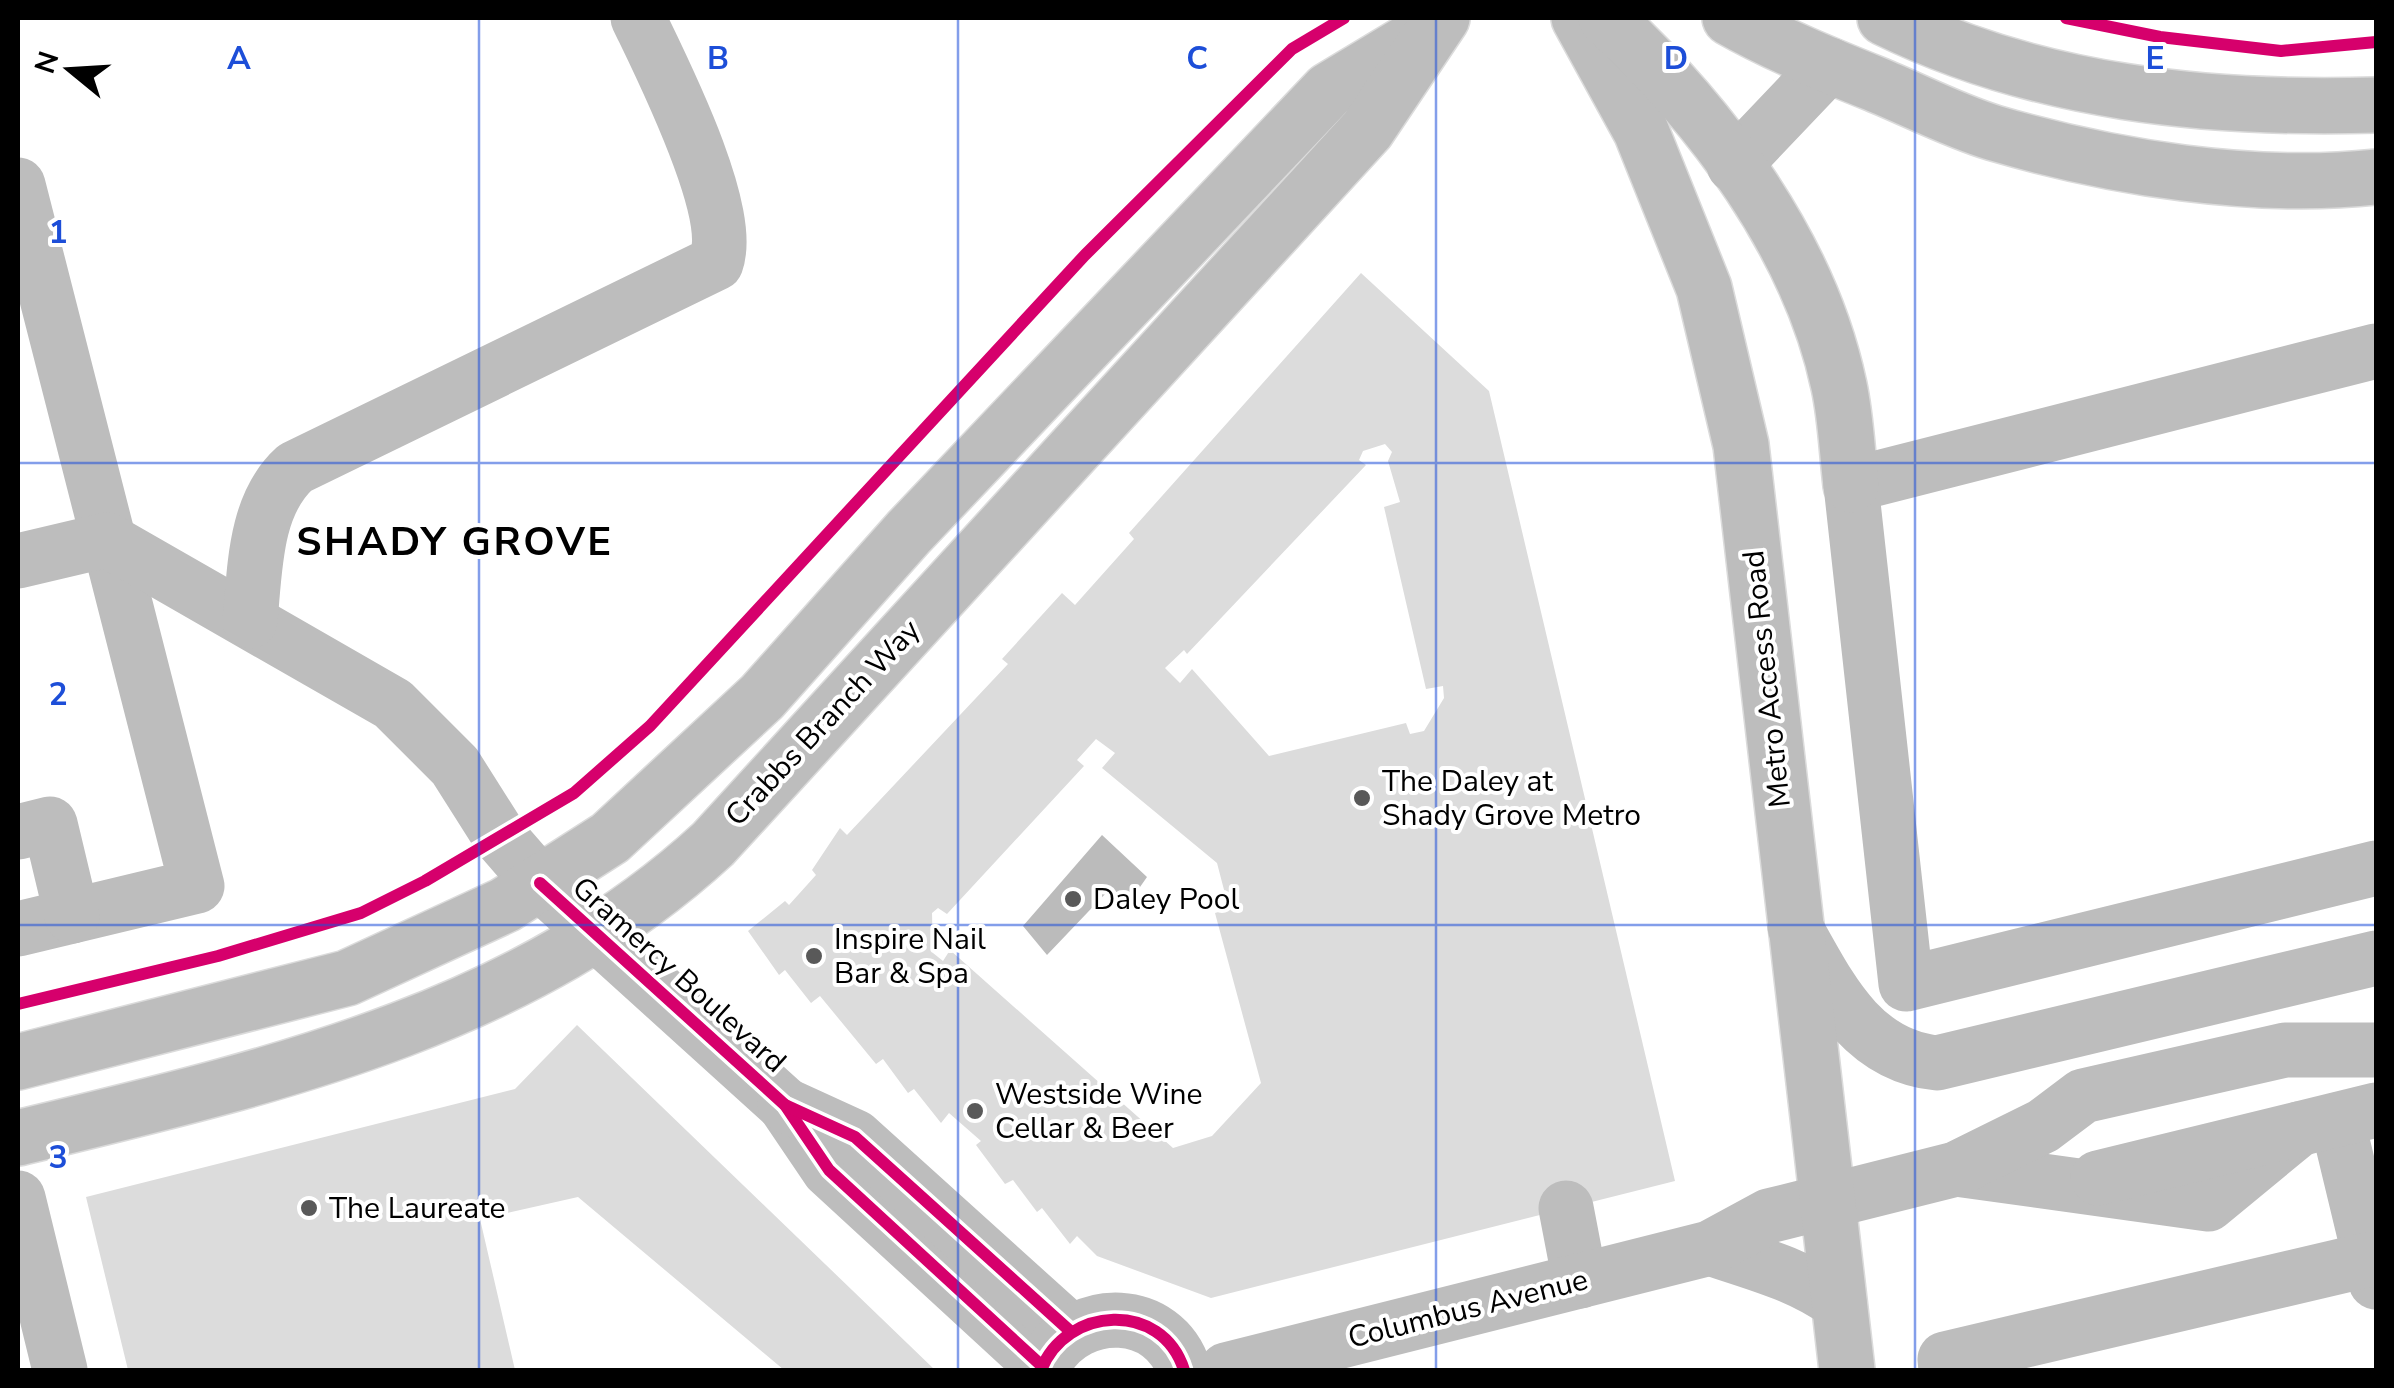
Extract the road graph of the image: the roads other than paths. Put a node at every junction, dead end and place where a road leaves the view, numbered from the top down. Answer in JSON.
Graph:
{"nodes":[{"id":1,"x":638,"y":18,"type":"edge"},
{"id":2,"x":1579,"y":18,"type":"edge"},
{"id":3,"x":1606,"y":18,"type":"edge"},
{"id":4,"x":1730,"y":18,"type":"edge"},
{"id":5,"x":1885,"y":18,"type":"edge"},
{"id":6,"x":1437,"y":22,"type":"edge"},
{"id":7,"x":1829,"y":65,"type":"junction"},
{"id":8,"x":2376,"y":105,"type":"edge"},
{"id":9,"x":1734,"y":165,"type":"junction"},
{"id":10,"x":2376,"y":177,"type":"edge"},
{"id":11,"x":18,"y":185,"type":"edge"},
{"id":12,"x":2376,"y":350,"type":"edge"},
{"id":13,"x":1851,"y":485,"type":"junction"},
{"id":14,"x":107,"y":540,"type":"junction"},
{"id":15,"x":18,"y":561,"type":"edge"},
{"id":16,"x":250,"y":622,"type":"junction"},
{"id":17,"x":18,"y":832,"type":"edge"},
{"id":18,"x":2376,"y":868,"type":"edge"},
{"id":19,"x":540,"y":882,"type":"junction"},
{"id":20,"x":72,"y":916,"type":"junction"},
{"id":21,"x":1793,"y":924,"type":"junction"},
{"id":22,"x":18,"y":929,"type":"edge"},
{"id":23,"x":598,"y":934,"type":"junction"},
{"id":24,"x":2376,"y":958,"type":"edge"},
{"id":25,"x":2376,"y":1050,"type":"edge"},
{"id":26,"x":18,"y":1062,"type":"edge"},
{"id":27,"x":2337,"y":1119,"type":"edge"},
{"id":28,"x":18,"y":1138,"type":"edge"},
{"id":29,"x":1956,"y":1169,"type":"junction"},
{"id":30,"x":18,"y":1198,"type":"edge"},
{"id":31,"x":1825,"y":1204,"type":"junction"},
{"id":32,"x":1566,"y":1208,"type":"dead end"},
{"id":33,"x":1710,"y":1248,"type":"junction"},
{"id":34,"x":2374,"y":1270,"type":"edge"},
{"id":35,"x":1580,"y":1281,"type":"junction"},
{"id":36,"x":1839,"y":1302,"type":"junction"},
{"id":37,"x":31,"y":1314,"type":"edge"},
{"id":38,"x":1051,"y":1356,"type":"edge"},
{"id":39,"x":60,"y":1370,"type":"edge"},
{"id":40,"x":1184,"y":1370,"type":"edge"},
{"id":41,"x":1226,"y":1370,"type":"edge"},
{"id":42,"x":1846,"y":1370,"type":"edge"},
{"id":43,"x":1946,"y":1370,"type":"edge"}],
"edges":[{"from":1,"to":16,"type":"main road"},
{"from":2,"to":21,"type":"main road","name":"Metro Access Road"},
{"from":3,"to":9,"type":"main road"},
{"from":4,"to":7,"type":"main road"},
{"from":5,"to":8,"type":"main road"},
{"from":6,"to":19,"type":"main road","name":"Crabbs Branch Way"},
{"from":6,"to":23,"type":"main road","name":"Crabbs Branch Way"},
{"from":7,"to":9,"type":"main road"},
{"from":7,"to":10,"type":"main road"},
{"from":9,"to":13,"type":"main road"},
{"from":11,"to":14,"type":"main road"},
{"from":12,"to":13,"type":"main road"},
{"from":13,"to":18,"type":"main road"},
{"from":14,"to":15,"type":"main road"},
{"from":14,"to":16,"type":"main road","name":"Gramercy Boulevard"},
{"from":14,"to":20,"type":"main road"},
{"from":16,"to":19,"type":"main road","name":"Gramercy Boulevard"},
{"from":17,"to":20,"type":"main road"},
{"from":19,"to":23,"type":"main road","name":"Gramercy Boulevard"},
{"from":19,"to":26,"type":"main road","name":"Crabbs Branch Way"},
{"from":20,"to":22,"type":"main road"},
{"from":21,"to":24,"type":"main road"},
{"from":21,"to":31,"type":"main road","name":"Metro Access Road"},
{"from":23,"to":28,"type":"main road","name":"Crabbs Branch Way"},
{"from":23,"to":38,"type":"main road","name":"Gramercy Boulevard"},
{"from":25,"to":29,"type":"main road"},
{"from":27,"to":29,"type":"main road"},
{"from":27,"to":34,"type":"main road"},
{"from":29,"to":31,"type":"main road","name":"Columbus Avenue"},
{"from":30,"to":37,"type":"main road"},
{"from":31,"to":33,"type":"main road","name":"Columbus Avenue"},
{"from":31,"to":36,"type":"main road","name":"Metro Access Road"},
{"from":32,"to":35,"type":"main road"},
{"from":33,"to":35,"type":"main road","name":"Columbus Avenue"},
{"from":33,"to":36,"type":"main road"},
{"from":34,"to":43,"type":"main road"},
{"from":35,"to":41,"type":"main road","name":"Columbus Avenue"},
{"from":36,"to":42,"type":"main road","name":"Metro Access Road"},
{"from":37,"to":39,"type":"main road"},
{"from":38,"to":40,"type":"main road","name":"Gramercy Boulevard"}]}
